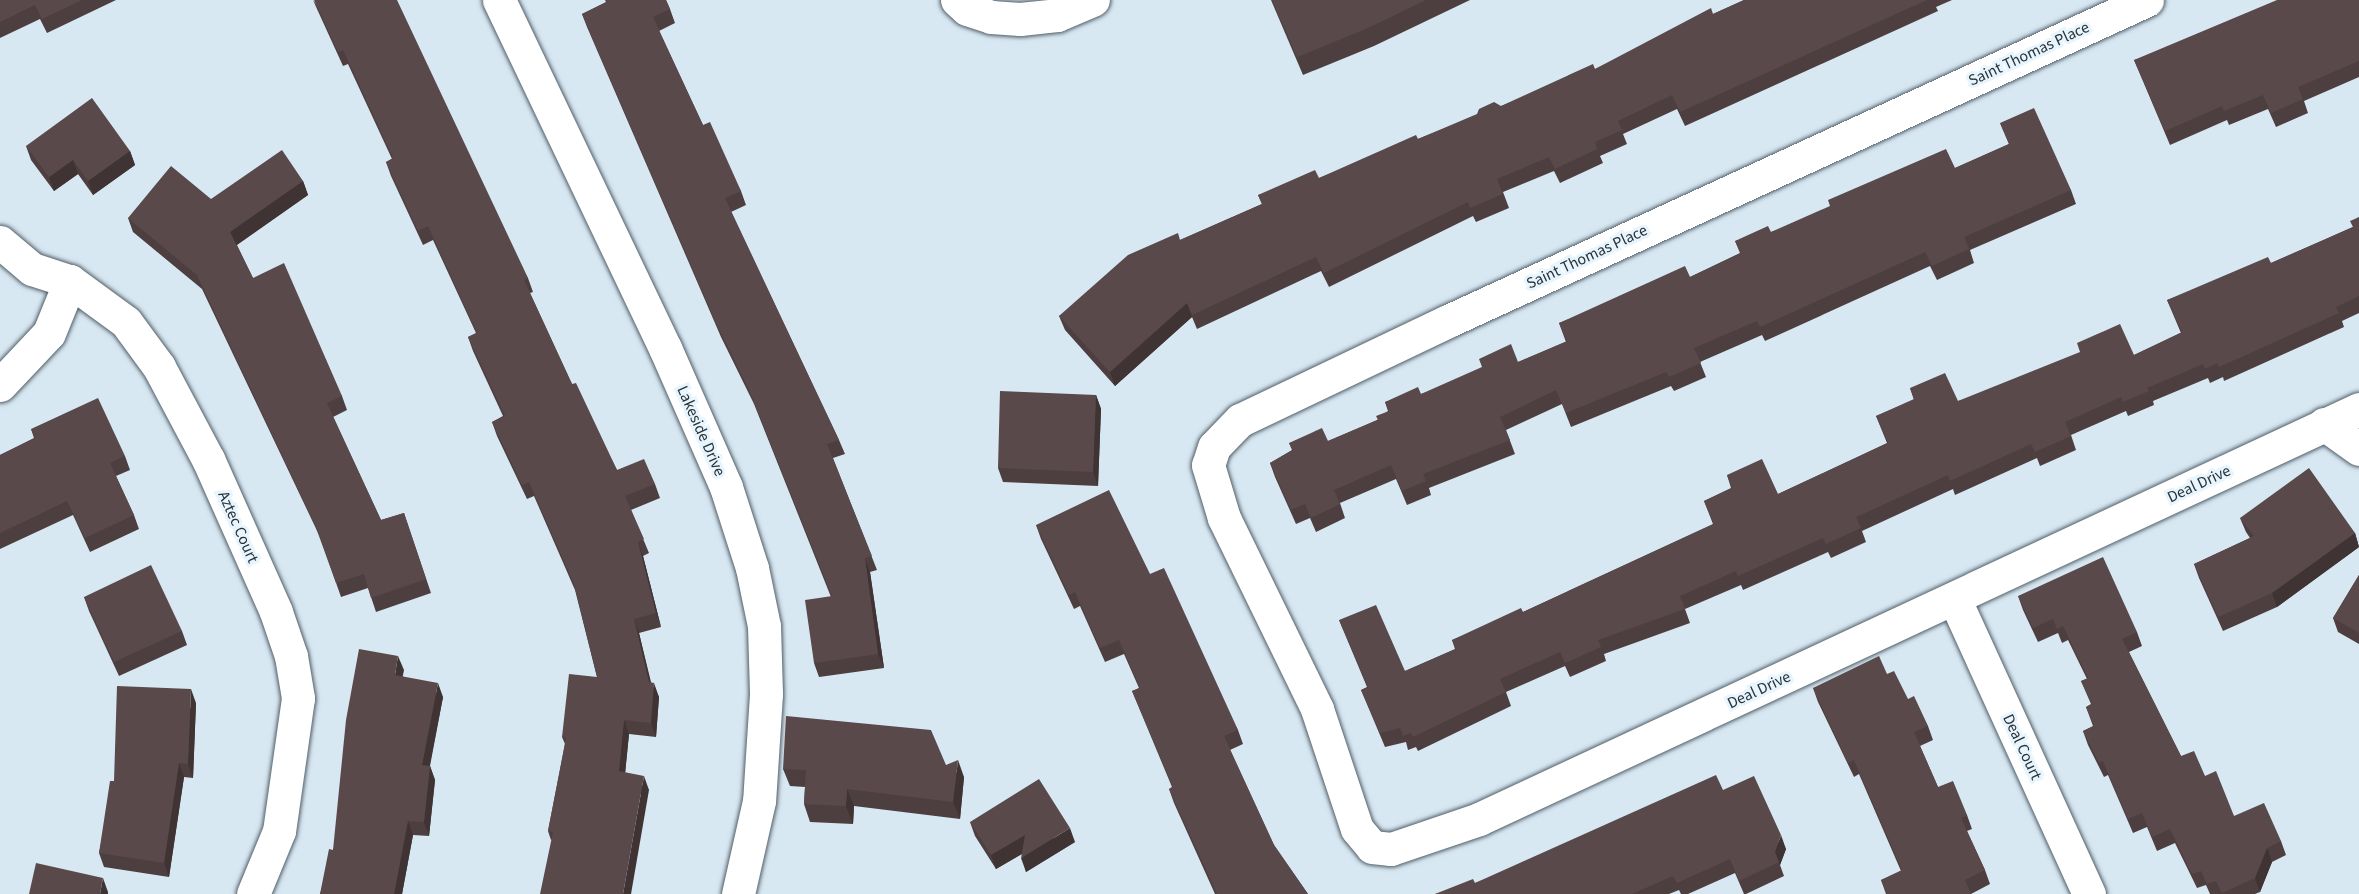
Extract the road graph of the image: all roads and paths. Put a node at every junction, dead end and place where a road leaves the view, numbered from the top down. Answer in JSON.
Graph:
{"nodes":[{"id":1,"x":499,"y":0,"type":"edge"},
{"id":2,"x":957,"y":0,"type":"edge"},
{"id":3,"x":1093,"y":0,"type":"edge"},
{"id":4,"x":2147,"y":0,"type":"edge"},
{"id":5,"x":0,"y":242,"type":"edge"},
{"id":6,"x":70,"y":281,"type":"junction"},
{"id":7,"x":0,"y":385,"type":"edge"},
{"id":8,"x":2359,"y":409,"type":"edge"},
{"id":9,"x":2324,"y":424,"type":"junction"},
{"id":10,"x":2359,"y":448,"type":"edge"},
{"id":11,"x":1955,"y":600,"type":"junction"},
{"id":12,"x":1278,"y":626,"type":"joint"},
{"id":13,"x":253,"y":894,"type":"edge"},
{"id":14,"x":738,"y":894,"type":"edge"},
{"id":15,"x":2089,"y":894,"type":"edge"}],
"edges":[{"from":1,"to":14,"type":"street","name":"Lakeside Drive"},
{"from":2,"to":3,"type":"street"},
{"from":4,"to":12,"type":"street","name":"Saint Thomas Place"},
{"from":5,"to":6,"type":"street","name":"Aztec Court"},
{"from":6,"to":7,"type":"street"},
{"from":6,"to":13,"type":"street","name":"Aztec Court"},
{"from":8,"to":9,"type":"street","name":"Deal Drive"},
{"from":9,"to":10,"type":"street"},
{"from":9,"to":11,"type":"street","name":"Deal Drive"},
{"from":11,"to":12,"type":"street","name":"Deal Drive"},
{"from":11,"to":15,"type":"street","name":"Deal Court"}]}
